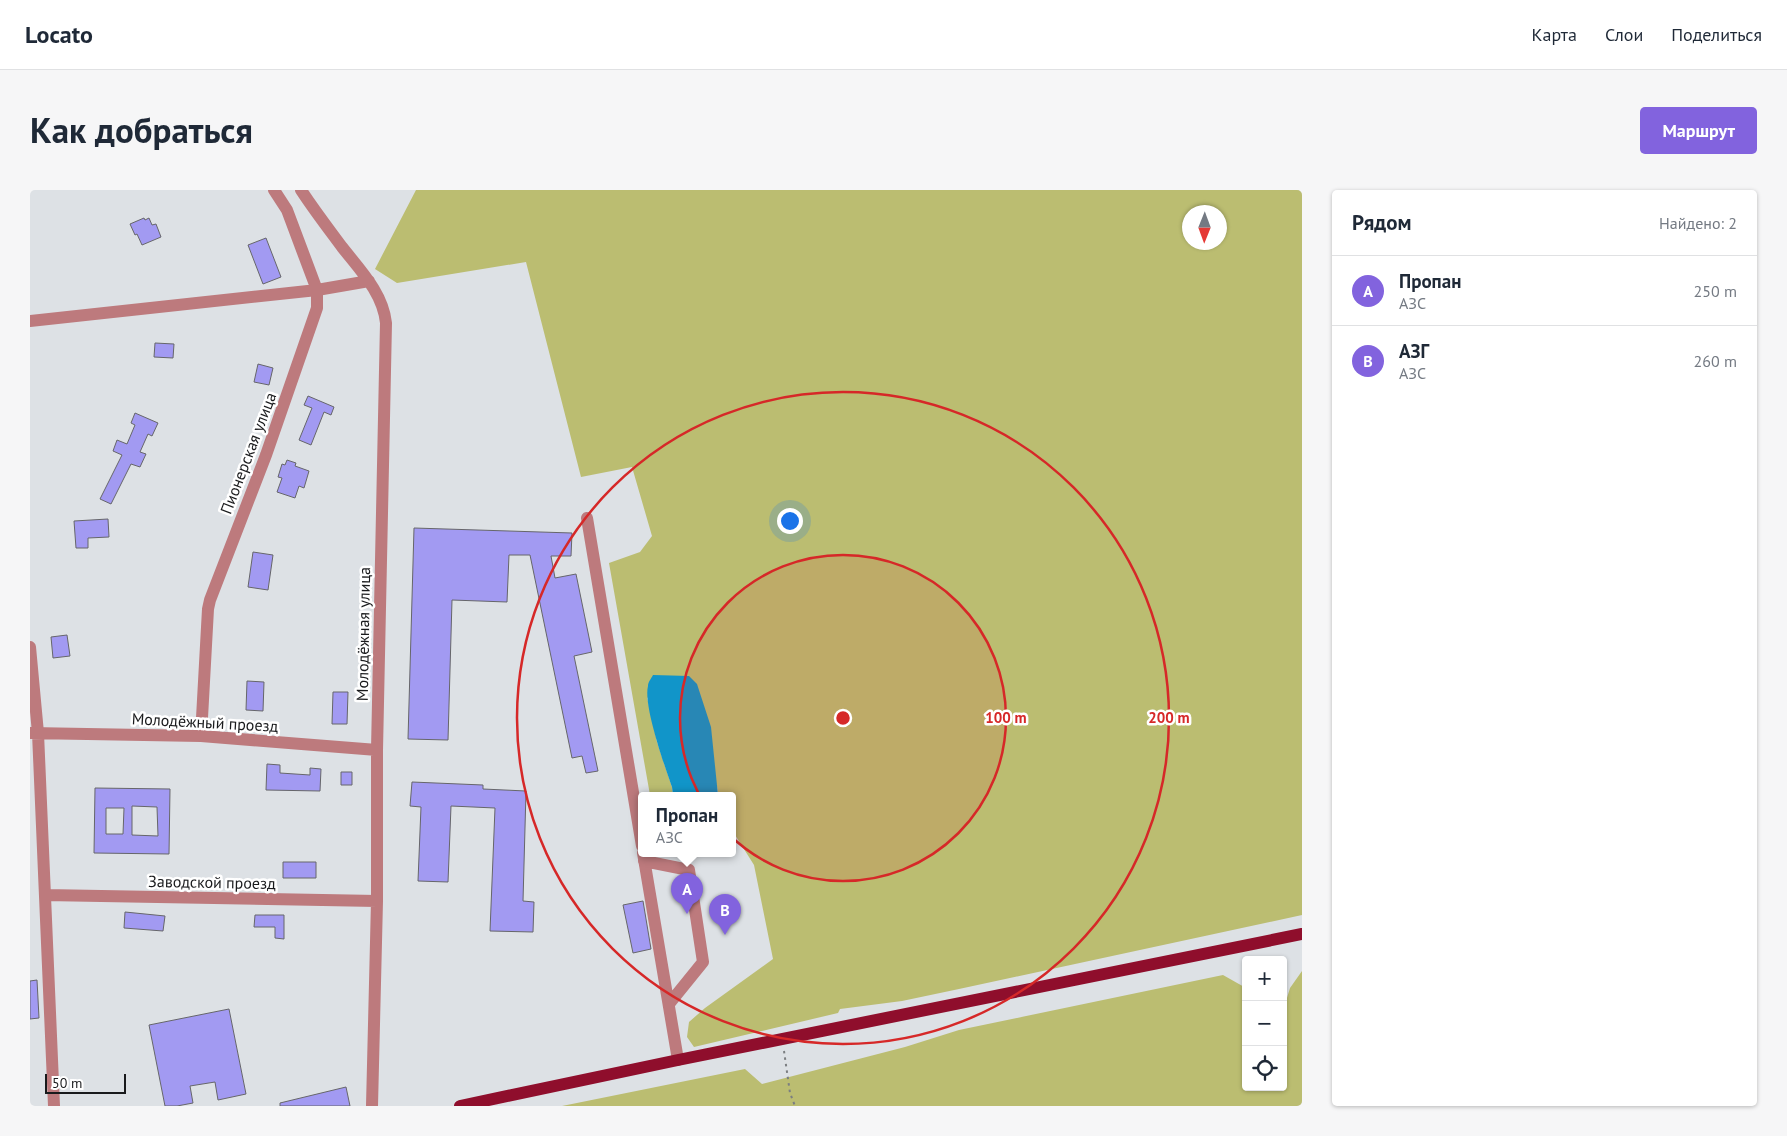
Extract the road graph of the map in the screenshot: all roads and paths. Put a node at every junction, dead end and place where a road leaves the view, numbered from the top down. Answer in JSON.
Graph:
{"nodes":[{"id":1,"x":274,"y":190,"type":"edge"},
{"id":2,"x":301,"y":190,"type":"edge"},
{"id":3,"x":369,"y":282,"type":"junction"},
{"id":4,"x":317,"y":290,"type":"junction"},
{"id":5,"x":30,"y":321,"type":"edge"},
{"id":6,"x":587,"y":518,"type":"dead end"},
{"id":7,"x":30,"y":647,"type":"edge"},
{"id":8,"x":34,"y":733,"type":"edge"},
{"id":9,"x":201,"y":736,"type":"junction"},
{"id":10,"x":377,"y":750,"type":"junction"},
{"id":11,"x":638,"y":822,"type":"edge"},
{"id":12,"x":644,"y":857,"type":"edge"},
{"id":13,"x":45,"y":895,"type":"junction"},
{"id":14,"x":377,"y":901,"type":"junction"},
{"id":15,"x":1302,"y":934,"type":"edge"},
{"id":16,"x":668,"y":1004,"type":"junction"},
{"id":17,"x":782,"y":1038,"type":"junction"},
{"id":18,"x":678,"y":1060,"type":"junction"},
{"id":19,"x":54,"y":1106,"type":"edge"},
{"id":20,"x":372,"y":1106,"type":"edge"},
{"id":21,"x":460,"y":1106,"type":"edge"},
{"id":22,"x":795,"y":1106,"type":"edge"}],
"edges":[{"from":1,"to":4,"type":"street","name":"Пионерская улица"},
{"from":2,"to":3,"type":"street","name":"Молодёжная улица"},
{"from":3,"to":4,"type":"street"},
{"from":3,"to":10,"type":"street","name":"Молодёжная улица"},
{"from":4,"to":5,"type":"street"},
{"from":4,"to":9,"type":"street","name":"Пионерская улица"},
{"from":6,"to":11,"type":"street"},
{"from":7,"to":8,"type":"street"},
{"from":8,"to":9,"type":"street","name":"Молодёжный проезд"},
{"from":8,"to":13,"type":"street"},
{"from":9,"to":10,"type":"street","name":"Молодёжный проезд"},
{"from":10,"to":14,"type":"street","name":"Молодёжная улица"},
{"from":12,"to":16,"type":"street"},
{"from":12,"to":16,"type":"street"},
{"from":13,"to":14,"type":"street","name":"Заводской проезд"},
{"from":13,"to":19,"type":"street"},
{"from":14,"to":20,"type":"street","name":"Молодёжная улица"},
{"from":15,"to":17,"type":"main road"},
{"from":16,"to":18,"type":"street"},
{"from":17,"to":18,"type":"main road"},
{"from":17,"to":22,"type":"path"},
{"from":18,"to":21,"type":"main road"}]}
